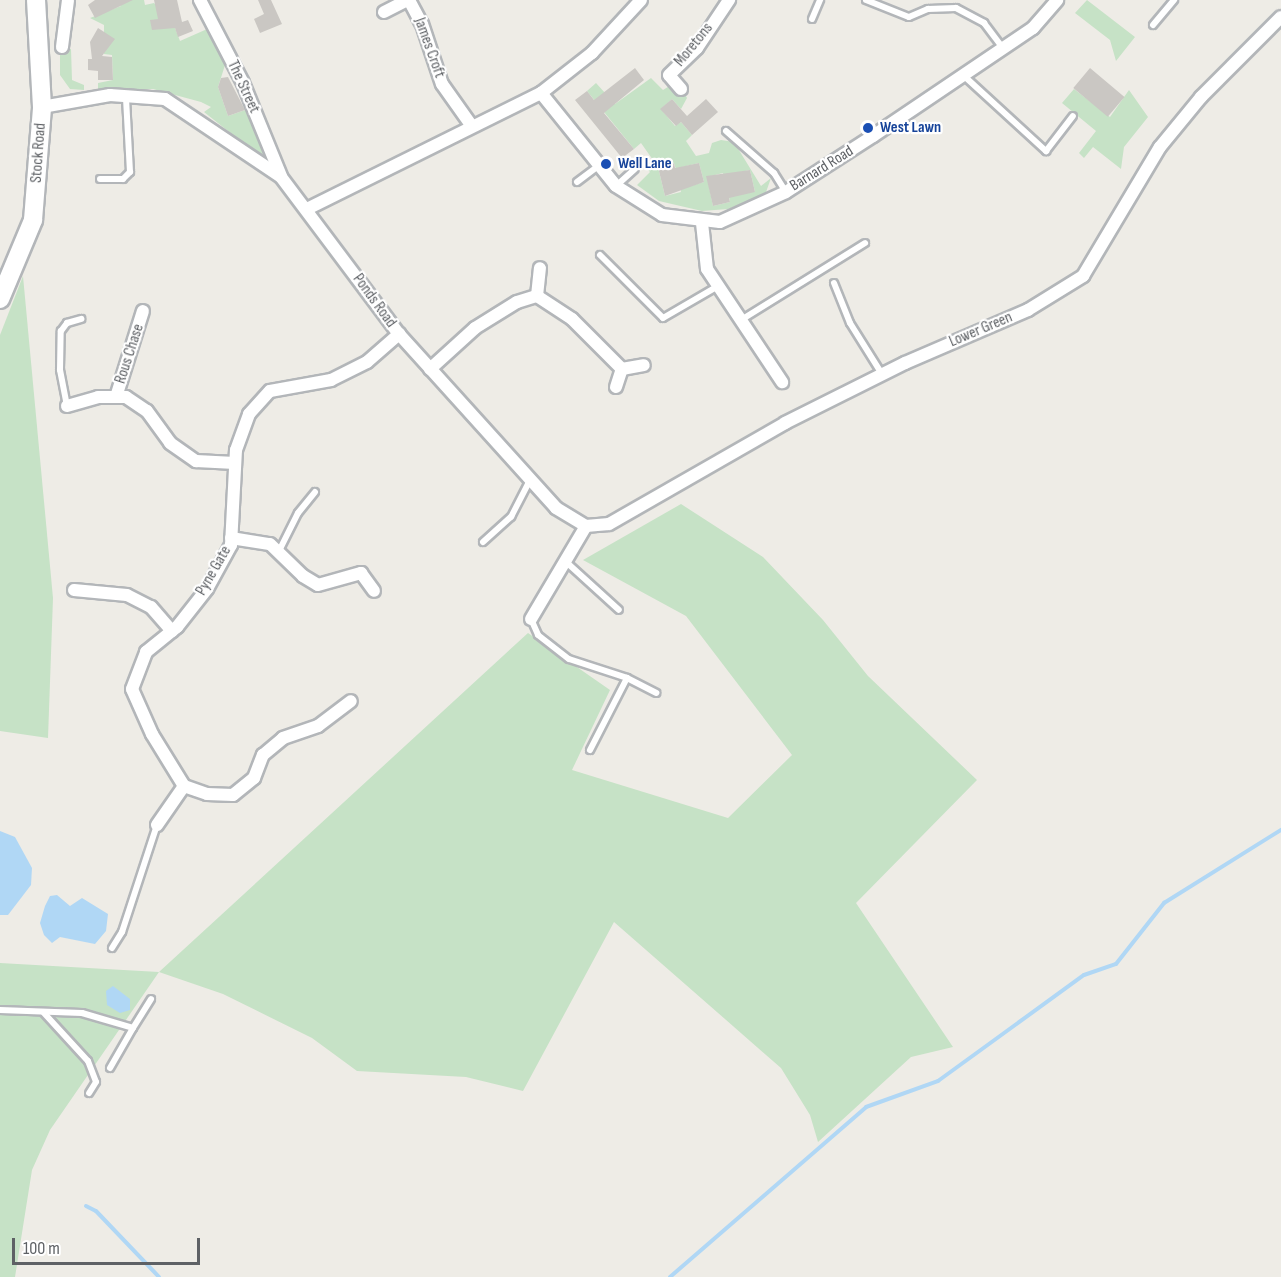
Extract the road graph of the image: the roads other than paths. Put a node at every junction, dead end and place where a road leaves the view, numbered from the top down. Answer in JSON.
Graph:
{"nodes":[{"id":1,"x":36,"y":0,"type":"edge"},
{"id":2,"x":68,"y":0,"type":"edge"},
{"id":3,"x":200,"y":0,"type":"edge"},
{"id":4,"x":408,"y":0,"type":"edge"},
{"id":5,"x":641,"y":0,"type":"edge"},
{"id":6,"x":729,"y":0,"type":"edge"},
{"id":7,"x":820,"y":0,"type":"edge"},
{"id":8,"x":866,"y":0,"type":"edge"},
{"id":9,"x":1057,"y":0,"type":"edge"},
{"id":10,"x":1174,"y":0,"type":"edge"},
{"id":11,"x":384,"y":12,"type":"dead end"},
{"id":12,"x":1281,"y":17,"type":"edge"},
{"id":13,"x":812,"y":19,"type":"dead end"},
{"id":14,"x":1153,"y":25,"type":"dead end"},
{"id":15,"x":62,"y":47,"type":"dead end"},
{"id":16,"x":1003,"y":48,"type":"junction"},
{"id":17,"x":963,"y":75,"type":"junction"},
{"id":18,"x":681,"y":89,"type":"dead end"},
{"id":19,"x":541,"y":93,"type":"junction"},
{"id":20,"x":126,"y":96,"type":"junction"},
{"id":21,"x":42,"y":107,"type":"junction"},
{"id":22,"x":1073,"y":116,"type":"dead end"},
{"id":23,"x":471,"y":125,"type":"junction"},
{"id":24,"x":726,"y":132,"type":"dead end"},
{"id":25,"x":598,"y":166,"type":"junction"},
{"id":26,"x":635,"y":169,"type":"dead end"},
{"id":27,"x":281,"y":177,"type":"junction"},
{"id":28,"x":100,"y":179,"type":"dead end"},
{"id":29,"x":577,"y":182,"type":"dead end"},
{"id":30,"x":615,"y":186,"type":"junction"},
{"id":31,"x":786,"y":192,"type":"junction"},
{"id":32,"x":307,"y":209,"type":"junction"},
{"id":33,"x":702,"y":223,"type":"junction"},
{"id":34,"x":865,"y":243,"type":"dead end"},
{"id":35,"x":600,"y":255,"type":"dead end"},
{"id":36,"x":540,"y":268,"type":"dead end"},
{"id":37,"x":834,"y":283,"type":"dead end"},
{"id":38,"x":718,"y":286,"type":"junction"},
{"id":39,"x":537,"y":296,"type":"junction"},
{"id":40,"x":0,"y":299,"type":"edge"},
{"id":41,"x":143,"y":311,"type":"dead end"},
{"id":42,"x":81,"y":319,"type":"dead end"},
{"id":43,"x":741,"y":320,"type":"junction"},
{"id":44,"x":399,"y":334,"type":"junction"},
{"id":45,"x":644,"y":365,"type":"dead end"},
{"id":46,"x":430,"y":369,"type":"junction"},
{"id":47,"x":622,"y":369,"type":"junction"},
{"id":48,"x":882,"y":374,"type":"junction"},
{"id":49,"x":782,"y":382,"type":"dead end"},
{"id":50,"x":616,"y":387,"type":"dead end"},
{"id":51,"x":116,"y":397,"type":"junction"},
{"id":52,"x":67,"y":406,"type":"joint"},
{"id":53,"x":235,"y":463,"type":"junction"},
{"id":54,"x":530,"y":480,"type":"junction"},
{"id":55,"x":315,"y":492,"type":"dead end"},
{"id":56,"x":586,"y":526,"type":"junction"},
{"id":57,"x":231,"y":538,"type":"junction"},
{"id":58,"x":483,"y":542,"type":"dead end"},
{"id":59,"x":279,"y":551,"type":"junction"},
{"id":60,"x":564,"y":560,"type":"junction"},
{"id":61,"x":74,"y":590,"type":"dead end"},
{"id":62,"x":374,"y":591,"type":"dead end"},
{"id":63,"x":619,"y":610,"type":"dead end"},
{"id":64,"x":531,"y":619,"type":"joint"},
{"id":65,"x":171,"y":631,"type":"junction"},
{"id":66,"x":627,"y":678,"type":"junction"},
{"id":67,"x":656,"y":693,"type":"dead end"},
{"id":68,"x":351,"y":701,"type":"dead end"},
{"id":69,"x":590,"y":750,"type":"dead end"},
{"id":70,"x":184,"y":786,"type":"junction"},
{"id":71,"x":156,"y":825,"type":"joint"},
{"id":72,"x":112,"y":948,"type":"dead end"},
{"id":73,"x":151,"y":999,"type":"dead end"},
{"id":74,"x":0,"y":1010,"type":"edge"},
{"id":75,"x":44,"y":1013,"type":"junction"},
{"id":76,"x":133,"y":1028,"type":"junction"},
{"id":77,"x":110,"y":1068,"type":"dead end"},
{"id":78,"x":89,"y":1093,"type":"dead end"}],
"edges":[{"from":1,"to":21,"type":"main road","name":"Stock Road"},
{"from":2,"to":15,"type":"street"},
{"from":3,"to":27,"type":"street","name":"The Street"},
{"from":4,"to":11,"type":"street","name":"James Croft"},
{"from":4,"to":23,"type":"street","name":"James Croft"},
{"from":5,"to":19,"type":"street"},
{"from":6,"to":18,"type":"street","name":"Moretons"},
{"from":7,"to":13,"type":"lane"},
{"from":8,"to":16,"type":"lane"},
{"from":9,"to":16,"type":"street","name":"Barnard Road"},
{"from":10,"to":14,"type":"lane"},
{"from":12,"to":48,"type":"street","name":"Lower Green"},
{"from":16,"to":17,"type":"street","name":"Barnard Road"},
{"from":17,"to":22,"type":"lane"},
{"from":17,"to":31,"type":"street","name":"Barnard Road"},
{"from":19,"to":23,"type":"street"},
{"from":19,"to":25,"type":"street","name":"Barnard Road"},
{"from":20,"to":21,"type":"street","name":"Ponds Road"},
{"from":20,"to":27,"type":"street","name":"Ponds Road"},
{"from":20,"to":28,"type":"lane"},
{"from":21,"to":40,"type":"main road","name":"Stock Road"},
{"from":23,"to":32,"type":"street"},
{"from":24,"to":31,"type":"lane"},
{"from":25,"to":29,"type":"lane"},
{"from":25,"to":30,"type":"street","name":"Barnard Road"},
{"from":26,"to":30,"type":"lane"},
{"from":27,"to":32,"type":"street","name":"Ponds Road"},
{"from":30,"to":33,"type":"street","name":"Barnard Road"},
{"from":31,"to":33,"type":"street","name":"Barnard Road"},
{"from":32,"to":44,"type":"street","name":"Ponds Road"},
{"from":33,"to":38,"type":"street"},
{"from":34,"to":43,"type":"lane"},
{"from":35,"to":38,"type":"lane"},
{"from":36,"to":39,"type":"street"},
{"from":37,"to":48,"type":"lane"},
{"from":38,"to":43,"type":"street"},
{"from":39,"to":46,"type":"street"},
{"from":39,"to":47,"type":"street"},
{"from":41,"to":51,"type":"street","name":"Rous Chase"},
{"from":42,"to":52,"type":"lane"},
{"from":43,"to":49,"type":"street"},
{"from":44,"to":46,"type":"street","name":"Ponds Road"},
{"from":44,"to":53,"type":"street","name":"Pyne Gate"},
{"from":45,"to":47,"type":"street"},
{"from":46,"to":54,"type":"street","name":"Ponds Road"},
{"from":47,"to":50,"type":"street"},
{"from":48,"to":56,"type":"street","name":"Lower Green"},
{"from":51,"to":52,"type":"street","name":"Rous Chase"},
{"from":51,"to":53,"type":"street","name":"Rous Chase"},
{"from":53,"to":57,"type":"street","name":"Pyne Gate"},
{"from":54,"to":56,"type":"street","name":"Ponds Road"},
{"from":54,"to":58,"type":"lane"},
{"from":55,"to":59,"type":"lane"},
{"from":56,"to":60,"type":"street"},
{"from":57,"to":59,"type":"street"},
{"from":57,"to":65,"type":"street","name":"Pyne Gate"},
{"from":59,"to":62,"type":"street"},
{"from":60,"to":63,"type":"lane"},
{"from":60,"to":64,"type":"street"},
{"from":61,"to":65,"type":"street"},
{"from":64,"to":66,"type":"lane"},
{"from":65,"to":70,"type":"street","name":"Pyne Gate"},
{"from":66,"to":67,"type":"lane"},
{"from":66,"to":69,"type":"lane"},
{"from":68,"to":70,"type":"street"},
{"from":70,"to":71,"type":"street"},
{"from":71,"to":72,"type":"lane"},
{"from":73,"to":76,"type":"lane"},
{"from":74,"to":75,"type":"lane"},
{"from":75,"to":76,"type":"lane"},
{"from":75,"to":78,"type":"lane"},
{"from":76,"to":77,"type":"lane"}]}
